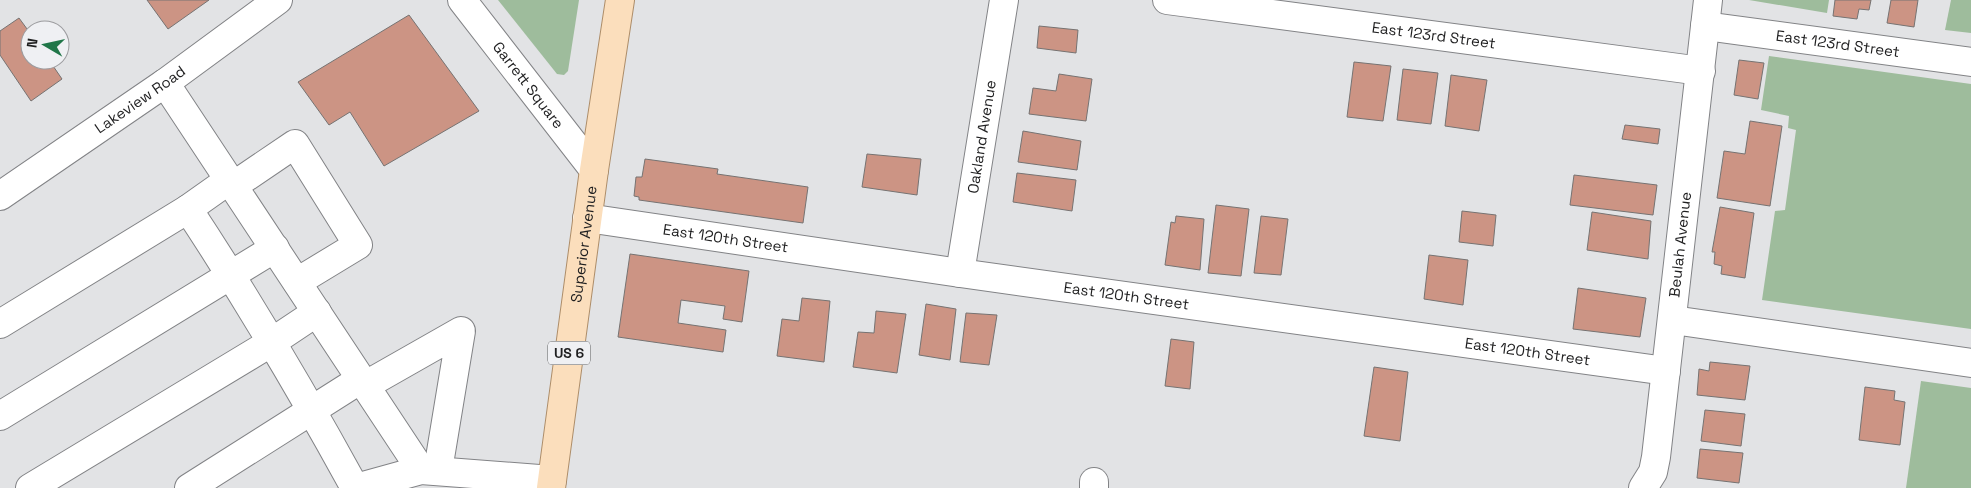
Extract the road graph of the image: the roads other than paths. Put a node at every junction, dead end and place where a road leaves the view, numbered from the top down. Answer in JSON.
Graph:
{"nodes":[{"id":1,"x":278,"y":0,"type":"edge"},
{"id":2,"x":462,"y":0,"type":"edge"},
{"id":3,"x":620,"y":0,"type":"edge"},
{"id":4,"x":1004,"y":0,"type":"edge"},
{"id":5,"x":1167,"y":0,"type":"edge"},
{"id":6,"x":1706,"y":13,"type":"edge"},
{"id":7,"x":1971,"y":62,"type":"edge"},
{"id":8,"x":1701,"y":71,"type":"junction"},
{"id":9,"x":165,"y":83,"type":"junction"},
{"id":10,"x":594,"y":170,"type":"junction"},
{"id":11,"x":231,"y":182,"type":"junction"},
{"id":12,"x":0,"y":196,"type":"edge"},
{"id":13,"x":188,"y":209,"type":"junction"},
{"id":14,"x":587,"y":218,"type":"junction"},
{"id":15,"x":275,"y":248,"type":"junction"},
{"id":16,"x":960,"y":273,"type":"junction"},
{"id":17,"x":231,"y":275,"type":"junction"},
{"id":18,"x":298,"y":282,"type":"junction"},
{"id":19,"x":317,"y":312,"type":"junction"},
{"id":20,"x":1673,"y":320,"type":"junction"},
{"id":21,"x":0,"y":324,"type":"edge"},
{"id":22,"x":272,"y":342,"type":"junction"},
{"id":23,"x":1971,"y":363,"type":"edge"},
{"id":24,"x":1666,"y":371,"type":"junction"},
{"id":25,"x":364,"y":382,"type":"junction"},
{"id":26,"x":312,"y":409,"type":"junction"},
{"id":27,"x":0,"y":416,"type":"edge"},
{"id":28,"x":430,"y":470,"type":"junction"},
{"id":29,"x":551,"y":484,"type":"edge"},
{"id":30,"x":30,"y":488,"type":"edge"},
{"id":31,"x":189,"y":488,"type":"edge"},
{"id":32,"x":355,"y":488,"type":"edge"},
{"id":33,"x":1643,"y":488,"type":"edge"}],
"edges":[{"from":1,"to":9,"type":"street","name":"Lakeview Road"},
{"from":2,"to":10,"type":"street","name":"Garrett Square"},
{"from":3,"to":10,"type":"main road","name":"Superior Avenue","number":"US 6"},
{"from":4,"to":16,"type":"street","name":"Oakland Avenue"},
{"from":5,"to":8,"type":"street","name":"East 123rd Street"},
{"from":6,"to":7,"type":"street","name":"East 123rd Street"},
{"from":6,"to":8,"type":"street","name":"Beulah Avenue"},
{"from":8,"to":20,"type":"street","name":"Beulah Avenue"},
{"from":9,"to":11,"type":"street"},
{"from":9,"to":12,"type":"street","name":"Lakeview Road"},
{"from":10,"to":14,"type":"main road","name":"Superior Avenue","number":"US 6"},
{"from":11,"to":13,"type":"street"},
{"from":11,"to":15,"type":"street"},
{"from":11,"to":18,"type":"street"},
{"from":13,"to":17,"type":"street"},
{"from":13,"to":21,"type":"street"},
{"from":14,"to":16,"type":"street","name":"East 120th Street"},
{"from":14,"to":29,"type":"main road","name":"Superior Avenue","number":"US 6"},
{"from":15,"to":17,"type":"street"},
{"from":15,"to":18,"type":"street"},
{"from":16,"to":24,"type":"street","name":"East 120th Street"},
{"from":17,"to":22,"type":"street"},
{"from":17,"to":27,"type":"street"},
{"from":18,"to":19,"type":"street"},
{"from":19,"to":22,"type":"street"},
{"from":19,"to":25,"type":"street"},
{"from":20,"to":23,"type":"street"},
{"from":20,"to":24,"type":"street","name":"Beulah Avenue"},
{"from":22,"to":26,"type":"street"},
{"from":22,"to":30,"type":"street"},
{"from":24,"to":33,"type":"street","name":"Beulah Avenue"},
{"from":25,"to":26,"type":"street"},
{"from":25,"to":28,"type":"street"},
{"from":25,"to":28,"type":"street"},
{"from":26,"to":31,"type":"street"},
{"from":26,"to":32,"type":"street"},
{"from":28,"to":29,"type":"street"},
{"from":28,"to":32,"type":"street"}]}
